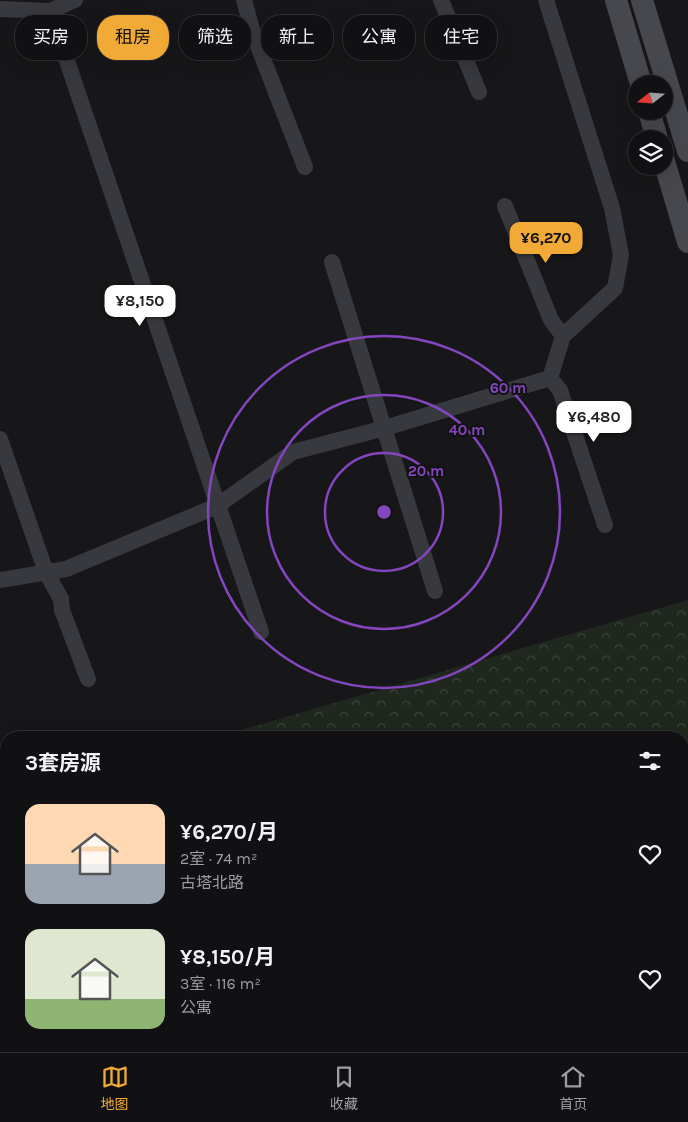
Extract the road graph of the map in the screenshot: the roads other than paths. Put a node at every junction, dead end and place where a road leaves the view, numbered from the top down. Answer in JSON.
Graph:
{"nodes":[{"id":1,"x":75,"y":0,"type":"edge"},
{"id":2,"x":244,"y":0,"type":"edge"},
{"id":3,"x":441,"y":0,"type":"edge"},
{"id":4,"x":546,"y":0,"type":"edge"},
{"id":5,"x":616,"y":0,"type":"edge"},
{"id":6,"x":642,"y":0,"type":"edge"},
{"id":7,"x":5,"y":6,"type":"edge"},
{"id":8,"x":50,"y":11,"type":"junction"},
{"id":9,"x":638,"y":75,"type":"edge"},
{"id":10,"x":479,"y":92,"type":"dead end"},
{"id":11,"x":688,"y":151,"type":"edge"},
{"id":12,"x":305,"y":167,"type":"dead end"},
{"id":13,"x":668,"y":175,"type":"edge"},
{"id":14,"x":505,"y":206,"type":"dead end"},
{"id":15,"x":688,"y":242,"type":"edge"},
{"id":16,"x":332,"y":262,"type":"dead end"},
{"id":17,"x":563,"y":336,"type":"junction"},
{"id":18,"x":550,"y":378,"type":"junction"},
{"id":19,"x":385,"y":428,"type":"junction"},
{"id":20,"x":0,"y":439,"type":"edge"},
{"id":21,"x":217,"y":506,"type":"junction"},
{"id":22,"x":605,"y":525,"type":"dead end"},
{"id":23,"x":46,"y":572,"type":"junction"},
{"id":24,"x":0,"y":580,"type":"edge"},
{"id":25,"x":435,"y":591,"type":"dead end"},
{"id":26,"x":262,"y":632,"type":"dead end"},
{"id":27,"x":88,"y":679,"type":"dead end"}],
"edges":[{"from":1,"to":8,"type":"street"},
{"from":2,"to":12,"type":"street"},
{"from":3,"to":10,"type":"street"},
{"from":4,"to":17,"type":"street"},
{"from":5,"to":9,"type":"main road"},
{"from":6,"to":11,"type":"main road"},
{"from":7,"to":8,"type":"street"},
{"from":8,"to":21,"type":"street"},
{"from":13,"to":15,"type":"main road"},
{"from":14,"to":17,"type":"street"},
{"from":16,"to":19,"type":"street"},
{"from":17,"to":18,"type":"street"},
{"from":18,"to":19,"type":"street"},
{"from":18,"to":22,"type":"street"},
{"from":19,"to":21,"type":"street"},
{"from":19,"to":25,"type":"street"},
{"from":20,"to":23,"type":"street"},
{"from":21,"to":23,"type":"street"},
{"from":21,"to":26,"type":"street"},
{"from":23,"to":24,"type":"street"},
{"from":23,"to":27,"type":"street"}]}
